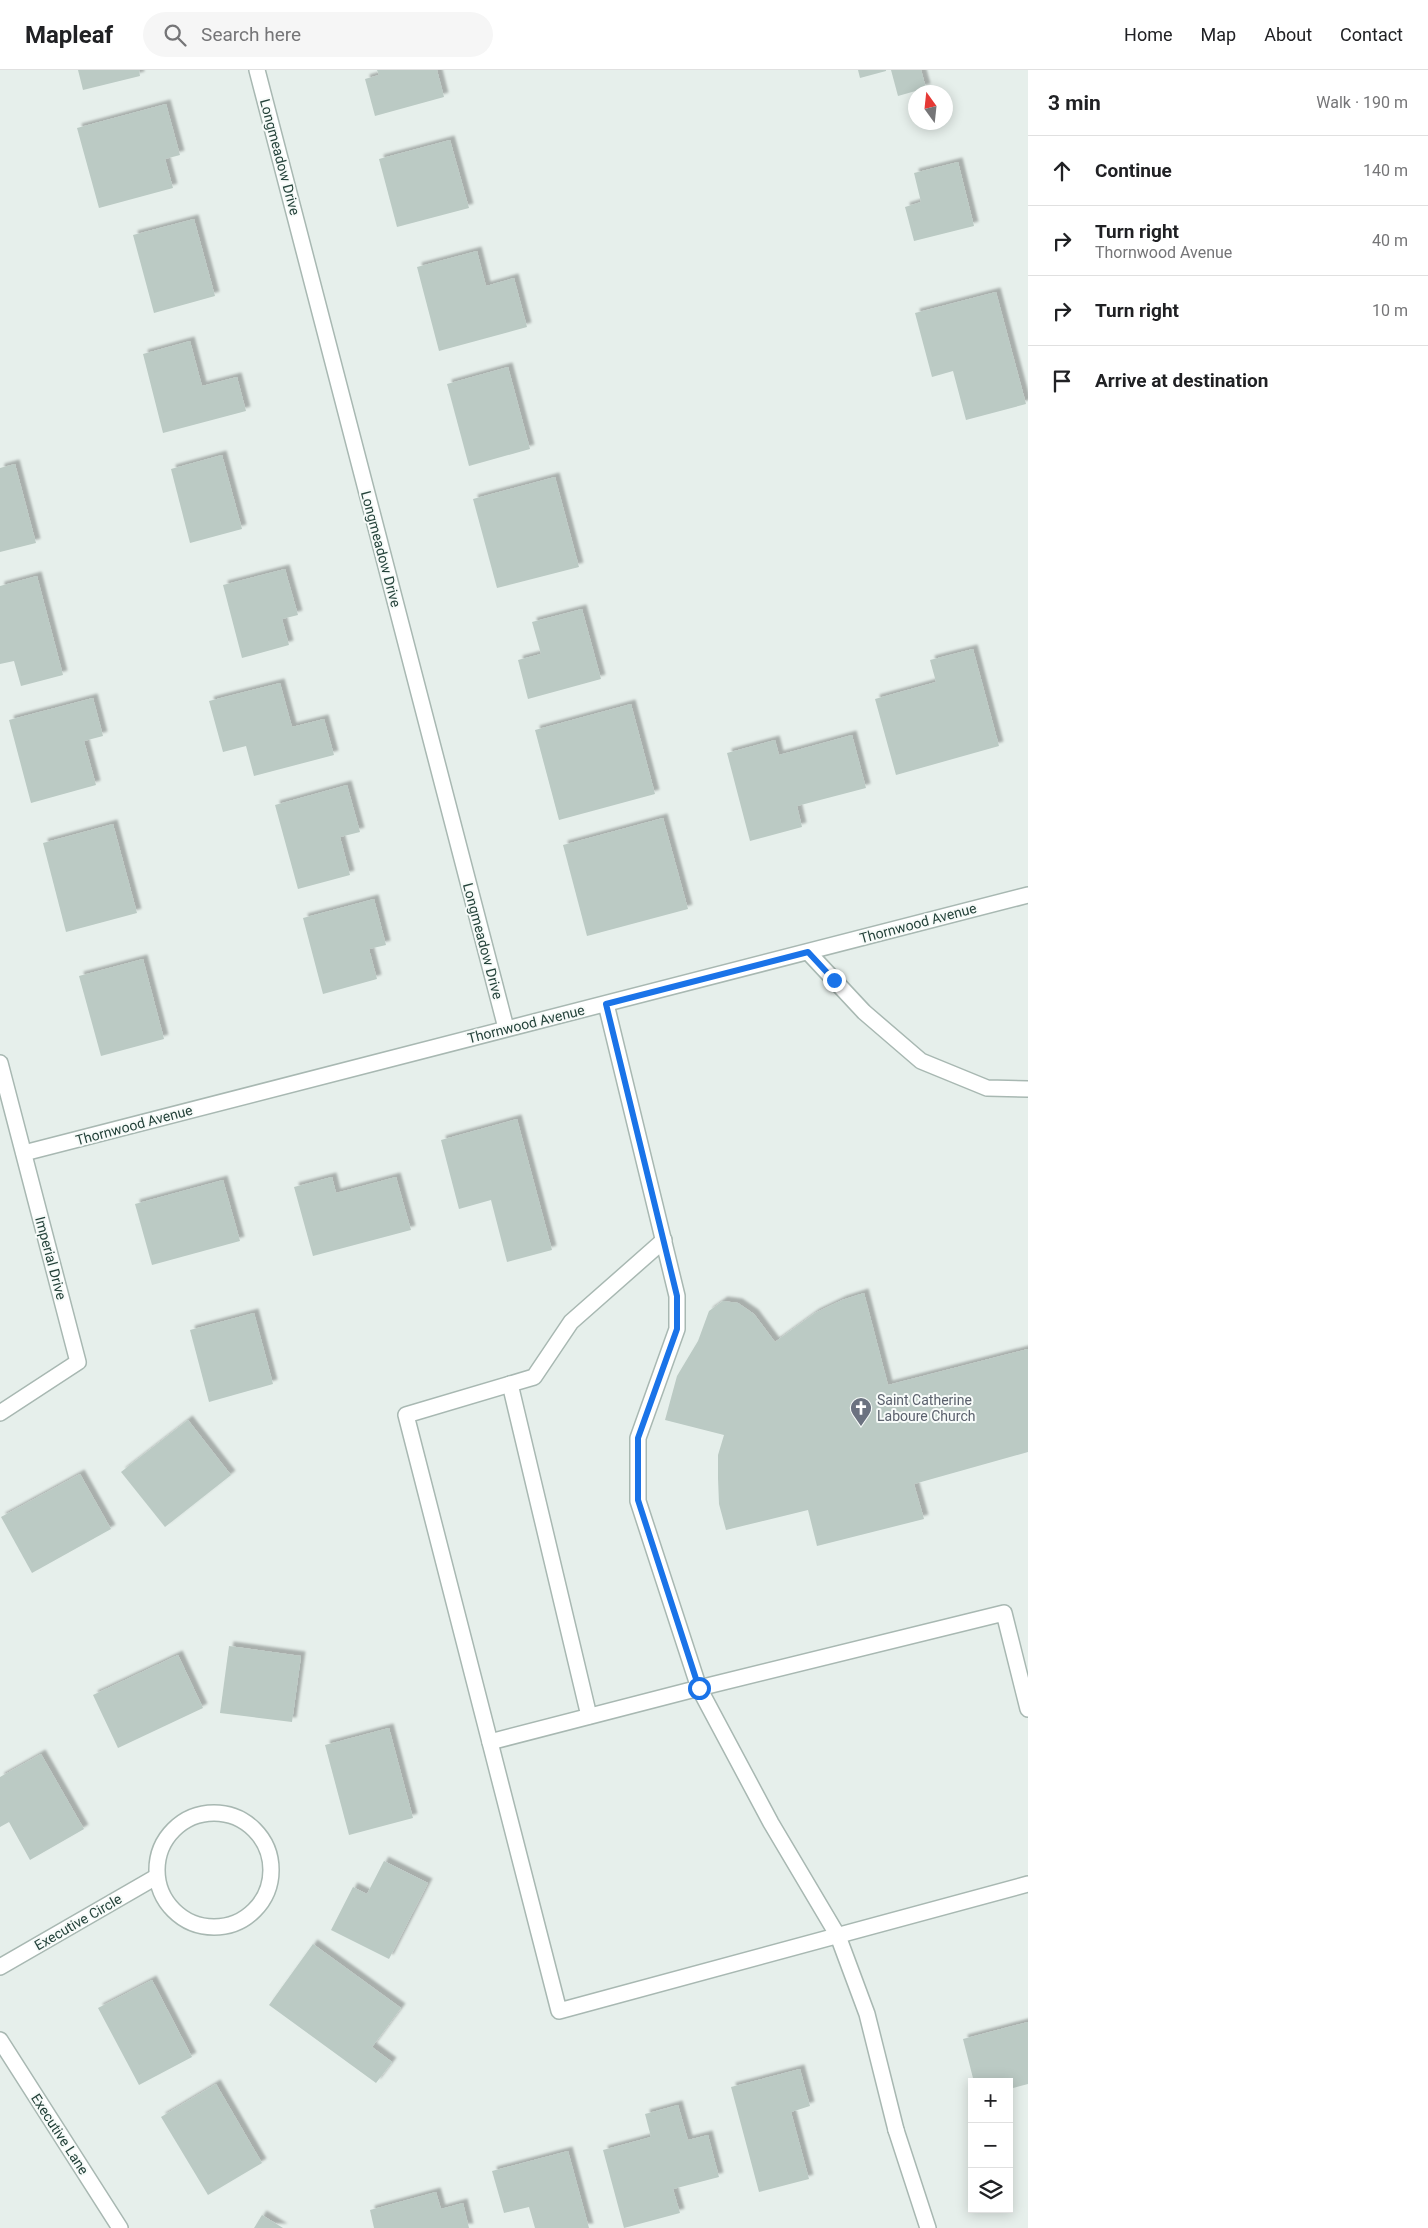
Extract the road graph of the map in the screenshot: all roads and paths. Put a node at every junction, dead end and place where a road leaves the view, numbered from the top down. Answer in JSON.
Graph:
{"nodes":[{"id":1,"x":257,"y":70,"type":"edge"},
{"id":2,"x":1028,"y":895,"type":"edge"},
{"id":3,"x":808,"y":952,"type":"junction"},
{"id":4,"x":606,"y":1004,"type":"junction"},
{"id":5,"x":506,"y":1028,"type":"junction"},
{"id":6,"x":0,"y":1063,"type":"edge"},
{"id":7,"x":1028,"y":1089,"type":"edge"},
{"id":8,"x":24,"y":1153,"type":"junction"},
{"id":9,"x":664,"y":1240,"type":"junction"},
{"id":10,"x":510,"y":1384,"type":"junction"},
{"id":11,"x":0,"y":1413,"type":"edge"},
{"id":12,"x":699,"y":1688,"type":"junction"},
{"id":13,"x":1028,"y":1709,"type":"edge"},
{"id":14,"x":589,"y":1716,"type":"junction"},
{"id":15,"x":490,"y":1742,"type":"junction"},
{"id":16,"x":156,"y":1877,"type":"junction"},
{"id":17,"x":1028,"y":1884,"type":"edge"},
{"id":18,"x":838,"y":1936,"type":"junction"},
{"id":19,"x":0,"y":1967,"type":"edge"},
{"id":20,"x":0,"y":2040,"type":"edge"},
{"id":21,"x":120,"y":2228,"type":"edge"},
{"id":22,"x":928,"y":2228,"type":"edge"}],
"edges":[{"from":1,"to":5,"type":"street","name":"Longmeadow Drive"},
{"from":2,"to":3,"type":"street","name":"Thornwood Avenue"},
{"from":3,"to":4,"type":"street","name":"Thornwood Avenue"},
{"from":3,"to":7,"type":"street"},
{"from":4,"to":5,"type":"street","name":"Thornwood Avenue"},
{"from":4,"to":9,"type":"street"},
{"from":5,"to":8,"type":"street","name":"Thornwood Avenue"},
{"from":6,"to":8,"type":"street","name":"Imperial Drive"},
{"from":8,"to":11,"type":"street","name":"Imperial Drive"},
{"from":9,"to":10,"type":"street"},
{"from":9,"to":12,"type":"street"},
{"from":10,"to":14,"type":"street"},
{"from":10,"to":15,"type":"street"},
{"from":12,"to":13,"type":"street"},
{"from":12,"to":14,"type":"street"},
{"from":12,"to":18,"type":"street"},
{"from":14,"to":15,"type":"street"},
{"from":15,"to":18,"type":"street"},
{"from":16,"to":16,"type":"street"},
{"from":16,"to":19,"type":"street","name":"Executive Circle"},
{"from":17,"to":18,"type":"street"},
{"from":18,"to":22,"type":"street"},
{"from":20,"to":21,"type":"street","name":"Executive Lane"}]}
